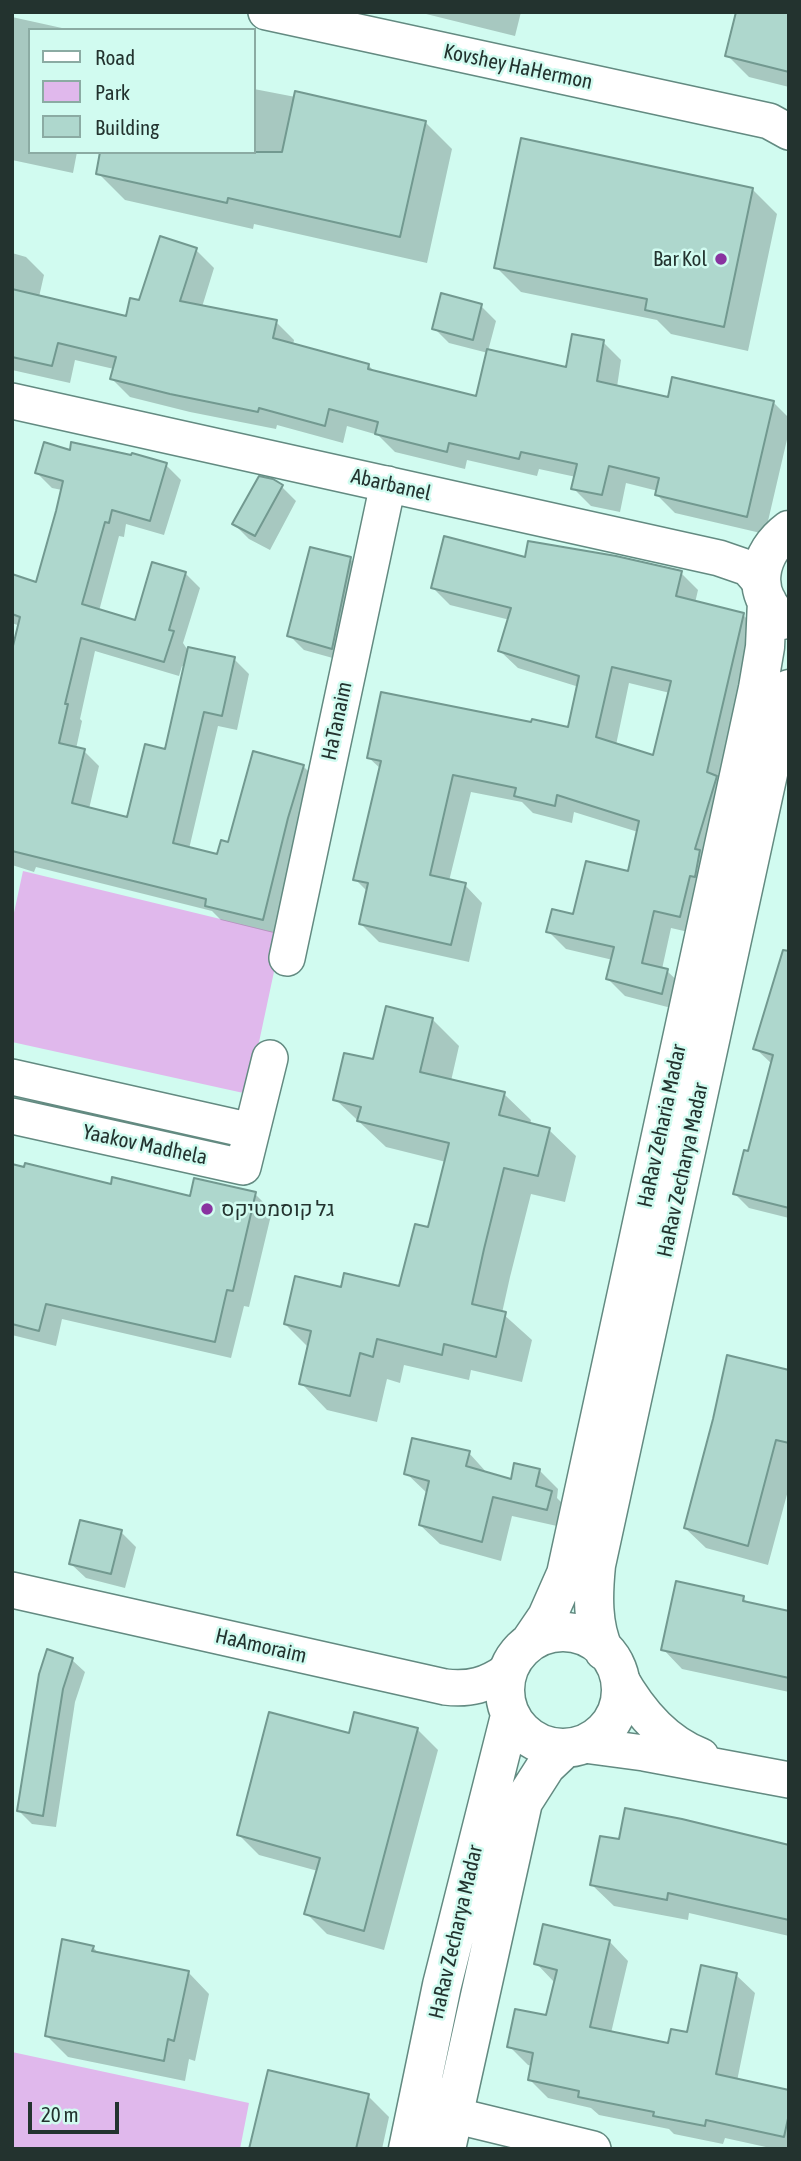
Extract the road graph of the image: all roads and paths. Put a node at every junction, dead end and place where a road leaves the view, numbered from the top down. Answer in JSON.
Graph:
{"nodes":[{"id":1,"x":267,"y":12,"type":"edge"},
{"id":2,"x":782,"y":124,"type":"edge"},
{"id":3,"x":12,"y":401,"type":"edge"},
{"id":4,"x":388,"y":484,"type":"junction"},
{"id":5,"x":789,"y":499,"type":"edge"},
{"id":6,"x":782,"y":535,"type":"edge"},
{"id":7,"x":772,"y":603,"type":"edge"},
{"id":8,"x":789,"y":689,"type":"edge"},
{"id":9,"x":287,"y":958,"type":"dead end"},
{"id":10,"x":270,"y":1058,"type":"dead end"},
{"id":11,"x":12,"y":1077,"type":"edge"},
{"id":12,"x":12,"y":1116,"type":"edge"},
{"id":13,"x":252,"y":1131,"type":"junction"},
{"id":14,"x":12,"y":1590,"type":"edge"},
{"id":15,"x":519,"y":1656,"type":"junction"},
{"id":16,"x":612,"y":1663,"type":"junction"},
{"id":17,"x":510,"y":1716,"type":"junction"},
{"id":18,"x":574,"y":1747,"type":"junction"},
{"id":19,"x":734,"y":1768,"type":"junction"},
{"id":20,"x":789,"y":1780,"type":"edge"},
{"id":21,"x":423,"y":2078,"type":"junction"},
{"id":22,"x":450,"y":2132,"type":"edge"},
{"id":23,"x":408,"y":2149,"type":"edge"},
{"id":24,"x":593,"y":2149,"type":"edge"}],
"edges":[{"from":1,"to":2,"type":"street","name":"Kovshey HaHermon"},
{"from":3,"to":4,"type":"street","name":"Abarbanel"},
{"from":4,"to":7,"type":"street","name":"Abarbanel"},
{"from":4,"to":9,"type":"street","name":"HaTanaim"},
{"from":5,"to":6,"type":"street"},
{"from":6,"to":7,"type":"street","name":"HaRav Zeharia Madar"},
{"from":7,"to":15,"type":"street","name":"HaRav Zeharia Madar"},
{"from":8,"to":16,"type":"street","name":"HaRav Zecharya Madar"},
{"from":10,"to":13,"type":"street","name":"Yaakov Madhela"},
{"from":11,"to":13,"type":"street","name":"Yaakov Madhela"},
{"from":12,"to":13,"type":"street","name":"Yaakov Madhela"},
{"from":14,"to":15,"type":"street","name":"HaAmoraim"},
{"from":15,"to":16,"type":"street"},
{"from":15,"to":17,"type":"street"},
{"from":16,"to":18,"type":"street"},
{"from":16,"to":19,"type":"street"},
{"from":17,"to":18,"type":"street"},
{"from":17,"to":21,"type":"street","name":"HaRav Zecharya Madar"},
{"from":18,"to":19,"type":"street"},
{"from":18,"to":22,"type":"street","name":"HaRav Zecharya Madar"},
{"from":19,"to":20,"type":"street"},
{"from":21,"to":22,"type":"street"},
{"from":21,"to":23,"type":"street","name":"HaRav Zecharya Madar"},
{"from":22,"to":24,"type":"street"}]}
